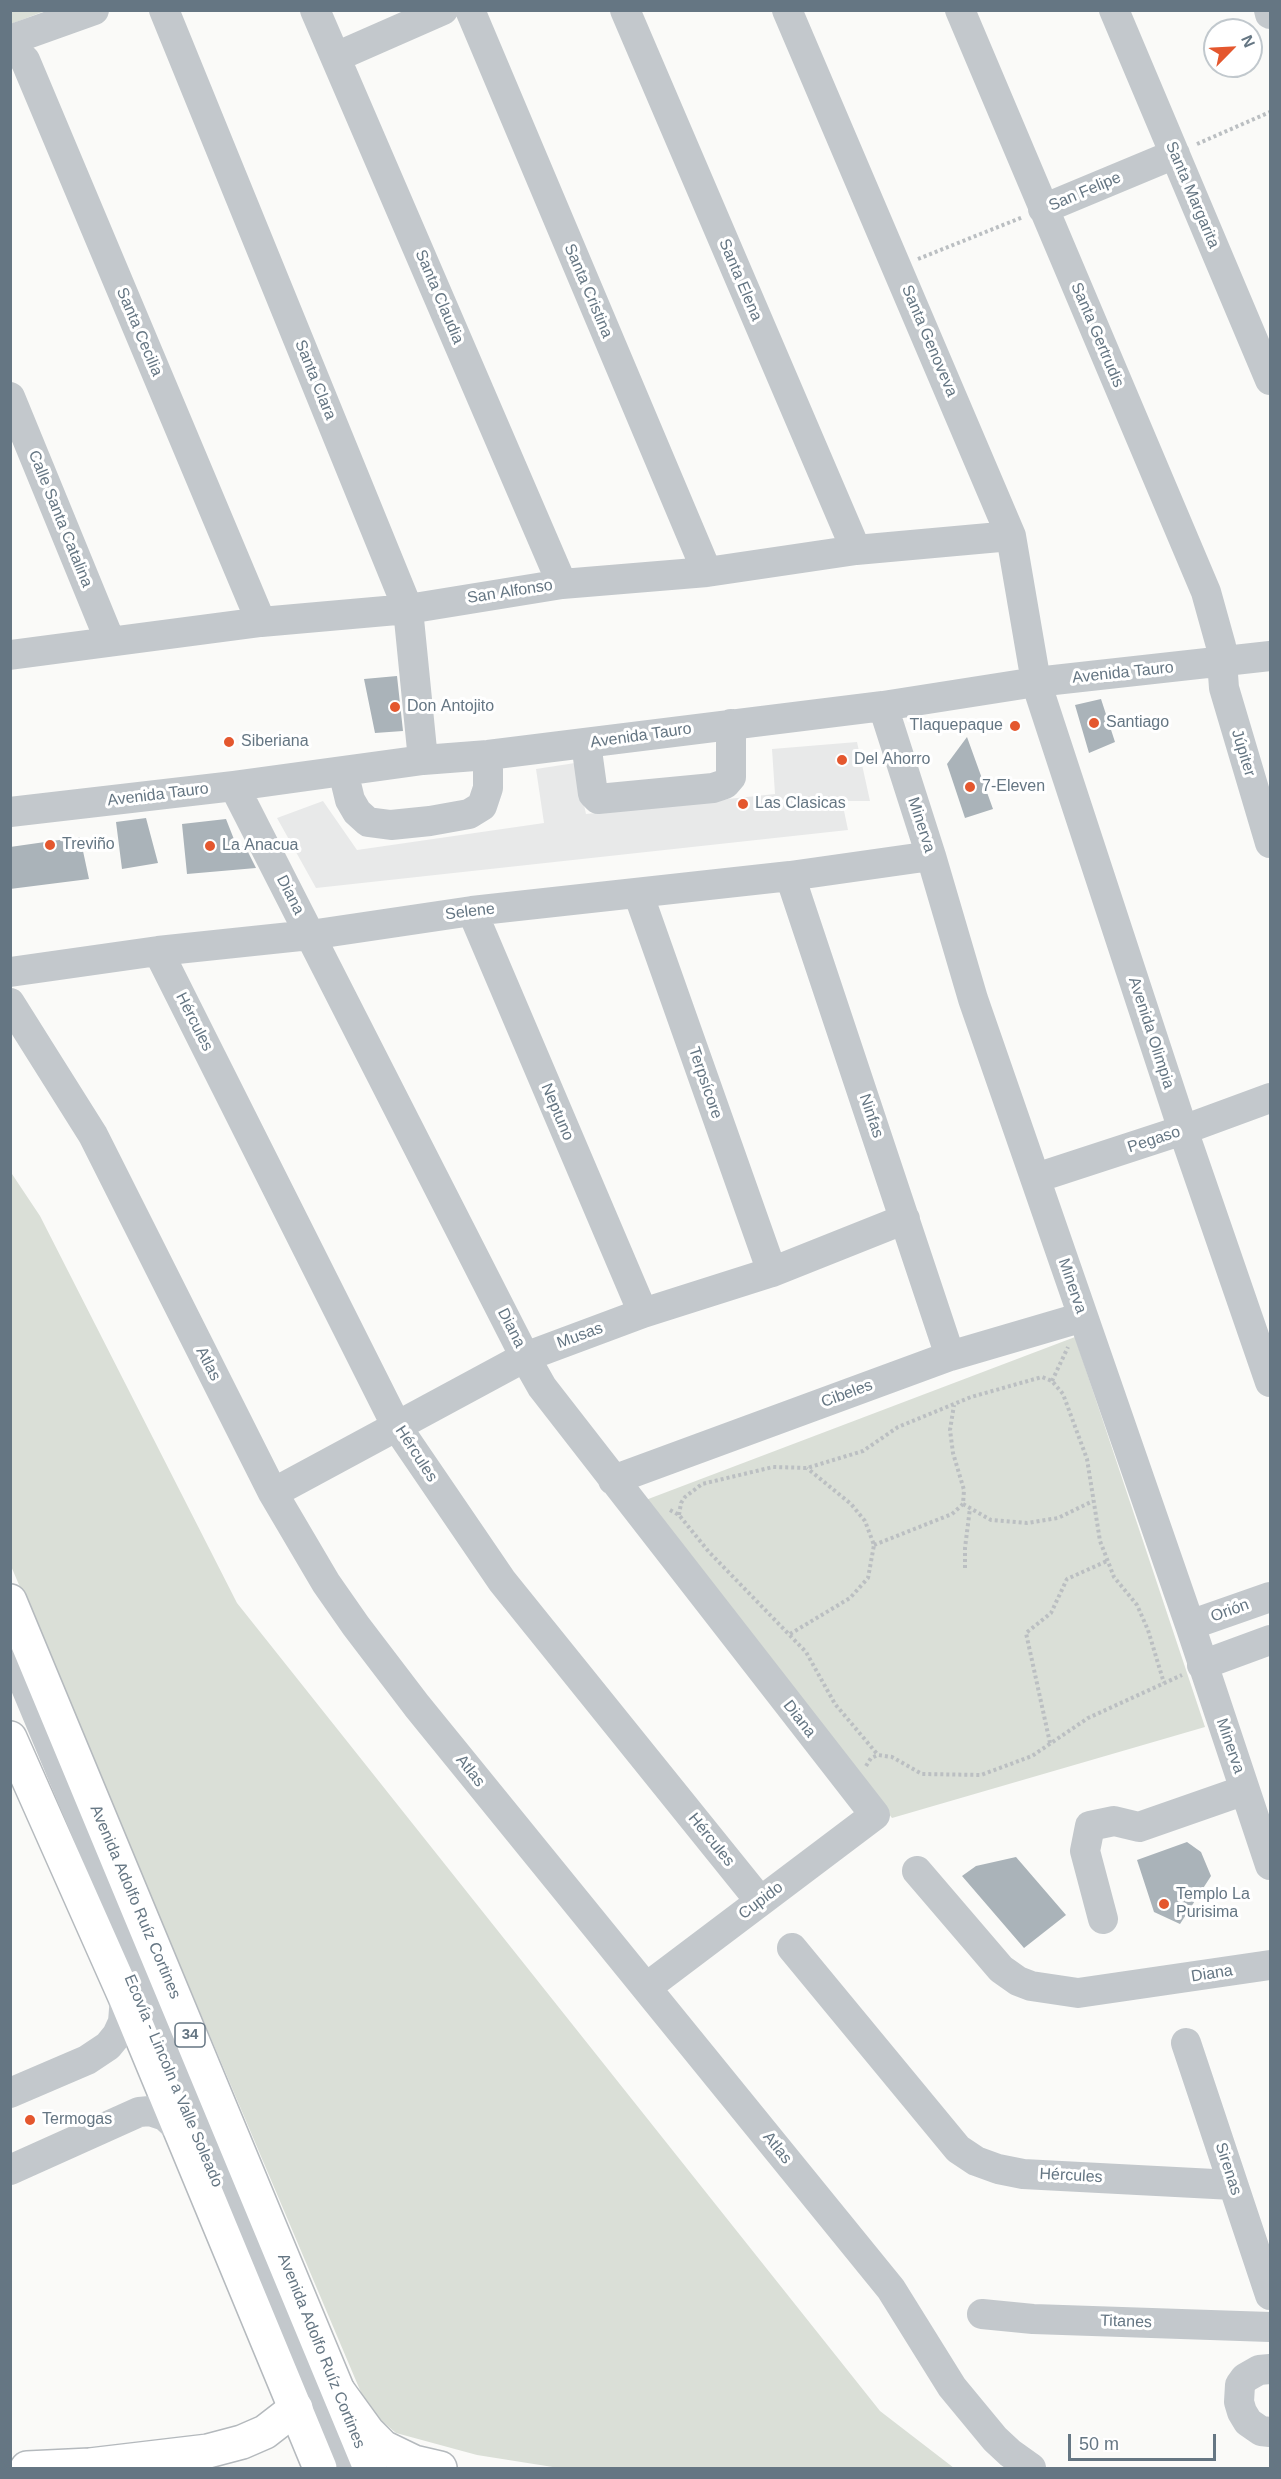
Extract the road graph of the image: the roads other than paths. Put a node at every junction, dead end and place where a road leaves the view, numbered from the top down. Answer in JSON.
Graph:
{"nodes":[{"id":1,"x":94,"y":10,"type":"edge"},
{"id":2,"x":164,"y":10,"type":"edge"},
{"id":3,"x":315,"y":10,"type":"edge"},
{"id":4,"x":443,"y":10,"type":"edge"},
{"id":5,"x":470,"y":10,"type":"edge"},
{"id":6,"x":625,"y":10,"type":"edge"},
{"id":7,"x":787,"y":10,"type":"edge"},
{"id":8,"x":960,"y":10,"type":"edge"},
{"id":9,"x":1114,"y":10,"type":"edge"},
{"id":10,"x":10,"y":40,"type":"edge"},
{"id":11,"x":10,"y":47,"type":"edge"},
{"id":12,"x":336,"y":57,"type":"junction"},
{"id":13,"x":1175,"y":154,"type":"junction"},
{"id":14,"x":1043,"y":209,"type":"junction"},
{"id":15,"x":1270,"y":380,"type":"edge"},
{"id":16,"x":10,"y":397,"type":"edge"},
{"id":17,"x":1011,"y":536,"type":"junction"},
{"id":18,"x":856,"y":550,"type":"junction"},
{"id":19,"x":707,"y":572,"type":"junction"},
{"id":20,"x":562,"y":584,"type":"junction"},
{"id":21,"x":408,"y":609,"type":"junction"},
{"id":22,"x":261,"y":622,"type":"junction"},
{"id":23,"x":110,"y":641,"type":"junction"},
{"id":24,"x":10,"y":655,"type":"edge"},
{"id":25,"x":1270,"y":656,"type":"edge"},
{"id":26,"x":1222,"y":663,"type":"junction"},
{"id":27,"x":1036,"y":682,"type":"junction"},
{"id":28,"x":883,"y":706,"type":"junction"},
{"id":29,"x":731,"y":724,"type":"junction"},
{"id":30,"x":586,"y":743,"type":"junction"},
{"id":31,"x":488,"y":755,"type":"junction"},
{"id":32,"x":423,"y":760,"type":"junction"},
{"id":33,"x":343,"y":771,"type":"junction"},
{"id":34,"x":234,"y":786,"type":"junction"},
{"id":35,"x":10,"y":812,"type":"edge"},
{"id":36,"x":1270,"y":843,"type":"edge"},
{"id":37,"x":931,"y":856,"type":"junction"},
{"id":38,"x":790,"y":876,"type":"junction"},
{"id":39,"x":638,"y":893,"type":"junction"},
{"id":40,"x":472,"y":910,"type":"junction"},
{"id":41,"x":310,"y":935,"type":"junction"},
{"id":42,"x":159,"y":951,"type":"junction"},
{"id":43,"x":10,"y":972,"type":"edge"},
{"id":44,"x":10,"y":1003,"type":"edge"},
{"id":45,"x":1270,"y":1098,"type":"edge"},
{"id":46,"x":1183,"y":1131,"type":"junction"},
{"id":47,"x":1036,"y":1178,"type":"junction"},
{"id":48,"x":905,"y":1219,"type":"junction"},
{"id":49,"x":772,"y":1272,"type":"junction"},
{"id":50,"x":643,"y":1313,"type":"junction"},
{"id":51,"x":1083,"y":1317,"type":"junction"},
{"id":52,"x":950,"y":1356,"type":"junction"},
{"id":53,"x":525,"y":1357,"type":"junction"},
{"id":54,"x":1270,"y":1382,"type":"edge"},
{"id":55,"x":397,"y":1427,"type":"junction"},
{"id":56,"x":613,"y":1480,"type":"junction"},
{"id":57,"x":273,"y":1493,"type":"junction"},
{"id":58,"x":1270,"y":1597,"type":"edge"},
{"id":59,"x":10,"y":1601,"type":"edge"},
{"id":60,"x":1191,"y":1625,"type":"junction"},
{"id":61,"x":1270,"y":1641,"type":"edge"},
{"id":62,"x":10,"y":1649,"type":"edge"},
{"id":63,"x":1202,"y":1665,"type":"junction"},
{"id":64,"x":10,"y":1694,"type":"edge"},
{"id":65,"x":14,"y":1754,"type":"edge"},
{"id":66,"x":1245,"y":1791,"type":"junction"},
{"id":67,"x":874,"y":1815,"type":"joint"},
{"id":68,"x":1270,"y":1865,"type":"edge"},
{"id":69,"x":917,"y":1871,"type":"dead end"},
{"id":70,"x":760,"y":1902,"type":"junction"},
{"id":71,"x":1103,"y":1919,"type":"dead end"},
{"id":72,"x":792,"y":1947,"type":"dead end"},
{"id":73,"x":1270,"y":1965,"type":"edge"},
{"id":74,"x":647,"y":1987,"type":"junction"},
{"id":75,"x":124,"y":1997,"type":"junction"},
{"id":76,"x":1186,"y":2043,"type":"dead end"},
{"id":77,"x":10,"y":2092,"type":"edge"},
{"id":78,"x":182,"y":2131,"type":"junction"},
{"id":79,"x":10,"y":2170,"type":"edge"},
{"id":80,"x":1233,"y":2184,"type":"junction"},
{"id":81,"x":1270,"y":2295,"type":"edge"},
{"id":82,"x":982,"y":2314,"type":"dead end"},
{"id":83,"x":1270,"y":2326,"type":"edge"},
{"id":84,"x":1270,"y":2369,"type":"edge"},
{"id":85,"x":339,"y":2392,"type":"junction"},
{"id":86,"x":296,"y":2408,"type":"junction"},
{"id":87,"x":1270,"y":2432,"type":"edge"},
{"id":88,"x":438,"y":2468,"type":"edge"},
{"id":89,"x":27,"y":2469,"type":"edge"},
{"id":90,"x":320,"y":2469,"type":"edge"},
{"id":91,"x":335,"y":2469,"type":"edge"},
{"id":92,"x":352,"y":2469,"type":"edge"},
{"id":93,"x":370,"y":2469,"type":"edge"},
{"id":94,"x":1032,"y":2469,"type":"edge"}],
"edges":[{"from":1,"to":10,"type":"street"},
{"from":2,"to":21,"type":"street","name":"Santa Clara"},
{"from":3,"to":12,"type":"street","name":"Santa Claudia"},
{"from":4,"to":12,"type":"street"},
{"from":5,"to":19,"type":"street","name":"Santa Cristina"},
{"from":6,"to":18,"type":"street","name":"Santa Elena"},
{"from":7,"to":17,"type":"street","name":"Santa Genoveva"},
{"from":8,"to":14,"type":"street","name":"Santa Gertrudis"},
{"from":9,"to":13,"type":"street","name":"Santa Margarita"},
{"from":11,"to":22,"type":"street","name":"Santa Cecilia"},
{"from":12,"to":20,"type":"street","name":"Santa Claudia"},
{"from":13,"to":14,"type":"street","name":"San Felipe"},
{"from":13,"to":15,"type":"street","name":"Santa Margarita"},
{"from":14,"to":26,"type":"street","name":"Santa Gertrudis"},
{"from":16,"to":23,"type":"street","name":"Calle Santa Catalina"},
{"from":17,"to":18,"type":"street","name":"San Alfonso"},
{"from":17,"to":27,"type":"street","name":"Santa Genoveva"},
{"from":18,"to":19,"type":"street","name":"San Alfonso"},
{"from":19,"to":20,"type":"street","name":"San Alfonso"},
{"from":20,"to":21,"type":"street","name":"San Alfonso"},
{"from":21,"to":22,"type":"street","name":"San Alfonso"},
{"from":21,"to":32,"type":"street","name":"Santa Clara"},
{"from":22,"to":23,"type":"street","name":"San Alfonso"},
{"from":23,"to":24,"type":"street","name":"San Alfonso"},
{"from":25,"to":26,"type":"street","name":"Avenida Tauro"},
{"from":26,"to":27,"type":"street","name":"Avenida Tauro"},
{"from":26,"to":36,"type":"street","name":"Júpiter"},
{"from":27,"to":28,"type":"street","name":"Avenida Tauro"},
{"from":27,"to":46,"type":"street","name":"Avenida Olimpia"},
{"from":28,"to":29,"type":"street","name":"Avenida Tauro"},
{"from":28,"to":37,"type":"street","name":"Minerva"},
{"from":29,"to":30,"type":"street","name":"Avenida Tauro"},
{"from":29,"to":30,"type":"street"},
{"from":30,"to":31,"type":"street","name":"Avenida Tauro"},
{"from":31,"to":32,"type":"street","name":"Avenida Tauro"},
{"from":31,"to":33,"type":"street"},
{"from":32,"to":33,"type":"street","name":"Avenida Tauro"},
{"from":33,"to":34,"type":"street","name":"Avenida Tauro"},
{"from":34,"to":35,"type":"street","name":"Avenida Tauro"},
{"from":34,"to":41,"type":"street","name":"Diana"},
{"from":37,"to":38,"type":"street","name":"Selene"},
{"from":37,"to":47,"type":"street","name":"Minerva"},
{"from":38,"to":39,"type":"street","name":"Selene"},
{"from":38,"to":48,"type":"street","name":"Ninfas"},
{"from":39,"to":40,"type":"street","name":"Selene"},
{"from":39,"to":49,"type":"street","name":"Terpsícore"},
{"from":40,"to":41,"type":"street","name":"Selene"},
{"from":40,"to":50,"type":"street","name":"Neptuno"},
{"from":41,"to":42,"type":"street","name":"Selene"},
{"from":41,"to":53,"type":"street","name":"Diana"},
{"from":42,"to":43,"type":"street","name":"Selene"},
{"from":42,"to":55,"type":"street","name":"Hércules"},
{"from":44,"to":57,"type":"street","name":"Atlas"},
{"from":45,"to":46,"type":"street","name":"Pegaso"},
{"from":46,"to":47,"type":"street","name":"Pegaso"},
{"from":46,"to":54,"type":"street","name":"Avenida Olimpia"},
{"from":47,"to":51,"type":"street","name":"Minerva"},
{"from":48,"to":49,"type":"street","name":"Musas"},
{"from":48,"to":52,"type":"street","name":"Ninfas"},
{"from":49,"to":50,"type":"street","name":"Musas"},
{"from":50,"to":53,"type":"street","name":"Musas"},
{"from":51,"to":52,"type":"street","name":"Cibeles"},
{"from":51,"to":60,"type":"street","name":"Minerva"},
{"from":52,"to":56,"type":"street","name":"Cibeles"},
{"from":53,"to":55,"type":"street","name":"Musas"},
{"from":53,"to":56,"type":"street","name":"Diana"},
{"from":55,"to":57,"type":"street","name":"Musas"},
{"from":55,"to":70,"type":"street","name":"Hércules"},
{"from":56,"to":67,"type":"street","name":"Diana"},
{"from":57,"to":74,"type":"street","name":"Atlas"},
{"from":58,"to":60,"type":"street","name":"Orión"},
{"from":59,"to":85,"type":"main road","name":"Avenida Adolfo Ruíz Cortines","number":"34"},
{"from":60,"to":63,"type":"street","name":"Minerva"},
{"from":61,"to":63,"type":"street"},
{"from":62,"to":92,"type":"street"},
{"from":63,"to":66,"type":"street","name":"Minerva"},
{"from":64,"to":91,"type":"street","name":"Ecovía - Lincoln a Valle Soleado"},
{"from":65,"to":75,"type":"main road"},
{"from":66,"to":68,"type":"street","name":"Minerva"},
{"from":66,"to":71,"type":"street"},
{"from":67,"to":70,"type":"street","name":"Cupido"},
{"from":69,"to":73,"type":"street","name":"Diana"},
{"from":70,"to":74,"type":"street","name":"Cupido"},
{"from":72,"to":80,"type":"street","name":"Hércules"},
{"from":74,"to":94,"type":"street","name":"Atlas"},
{"from":75,"to":77,"type":"street"},
{"from":75,"to":78,"type":"main road"},
{"from":76,"to":80,"type":"street","name":"Sirenas"},
{"from":78,"to":79,"type":"street"},
{"from":78,"to":86,"type":"main road"},
{"from":80,"to":81,"type":"street","name":"Sirenas"},
{"from":82,"to":83,"type":"street","name":"Titanes"},
{"from":84,"to":87,"type":"street"},
{"from":85,"to":88,"type":"main road"},
{"from":85,"to":93,"type":"main road","name":"Avenida Adolfo Ruíz Cortines","number":"34"},
{"from":86,"to":89,"type":"main road"},
{"from":86,"to":90,"type":"main road"}]}
